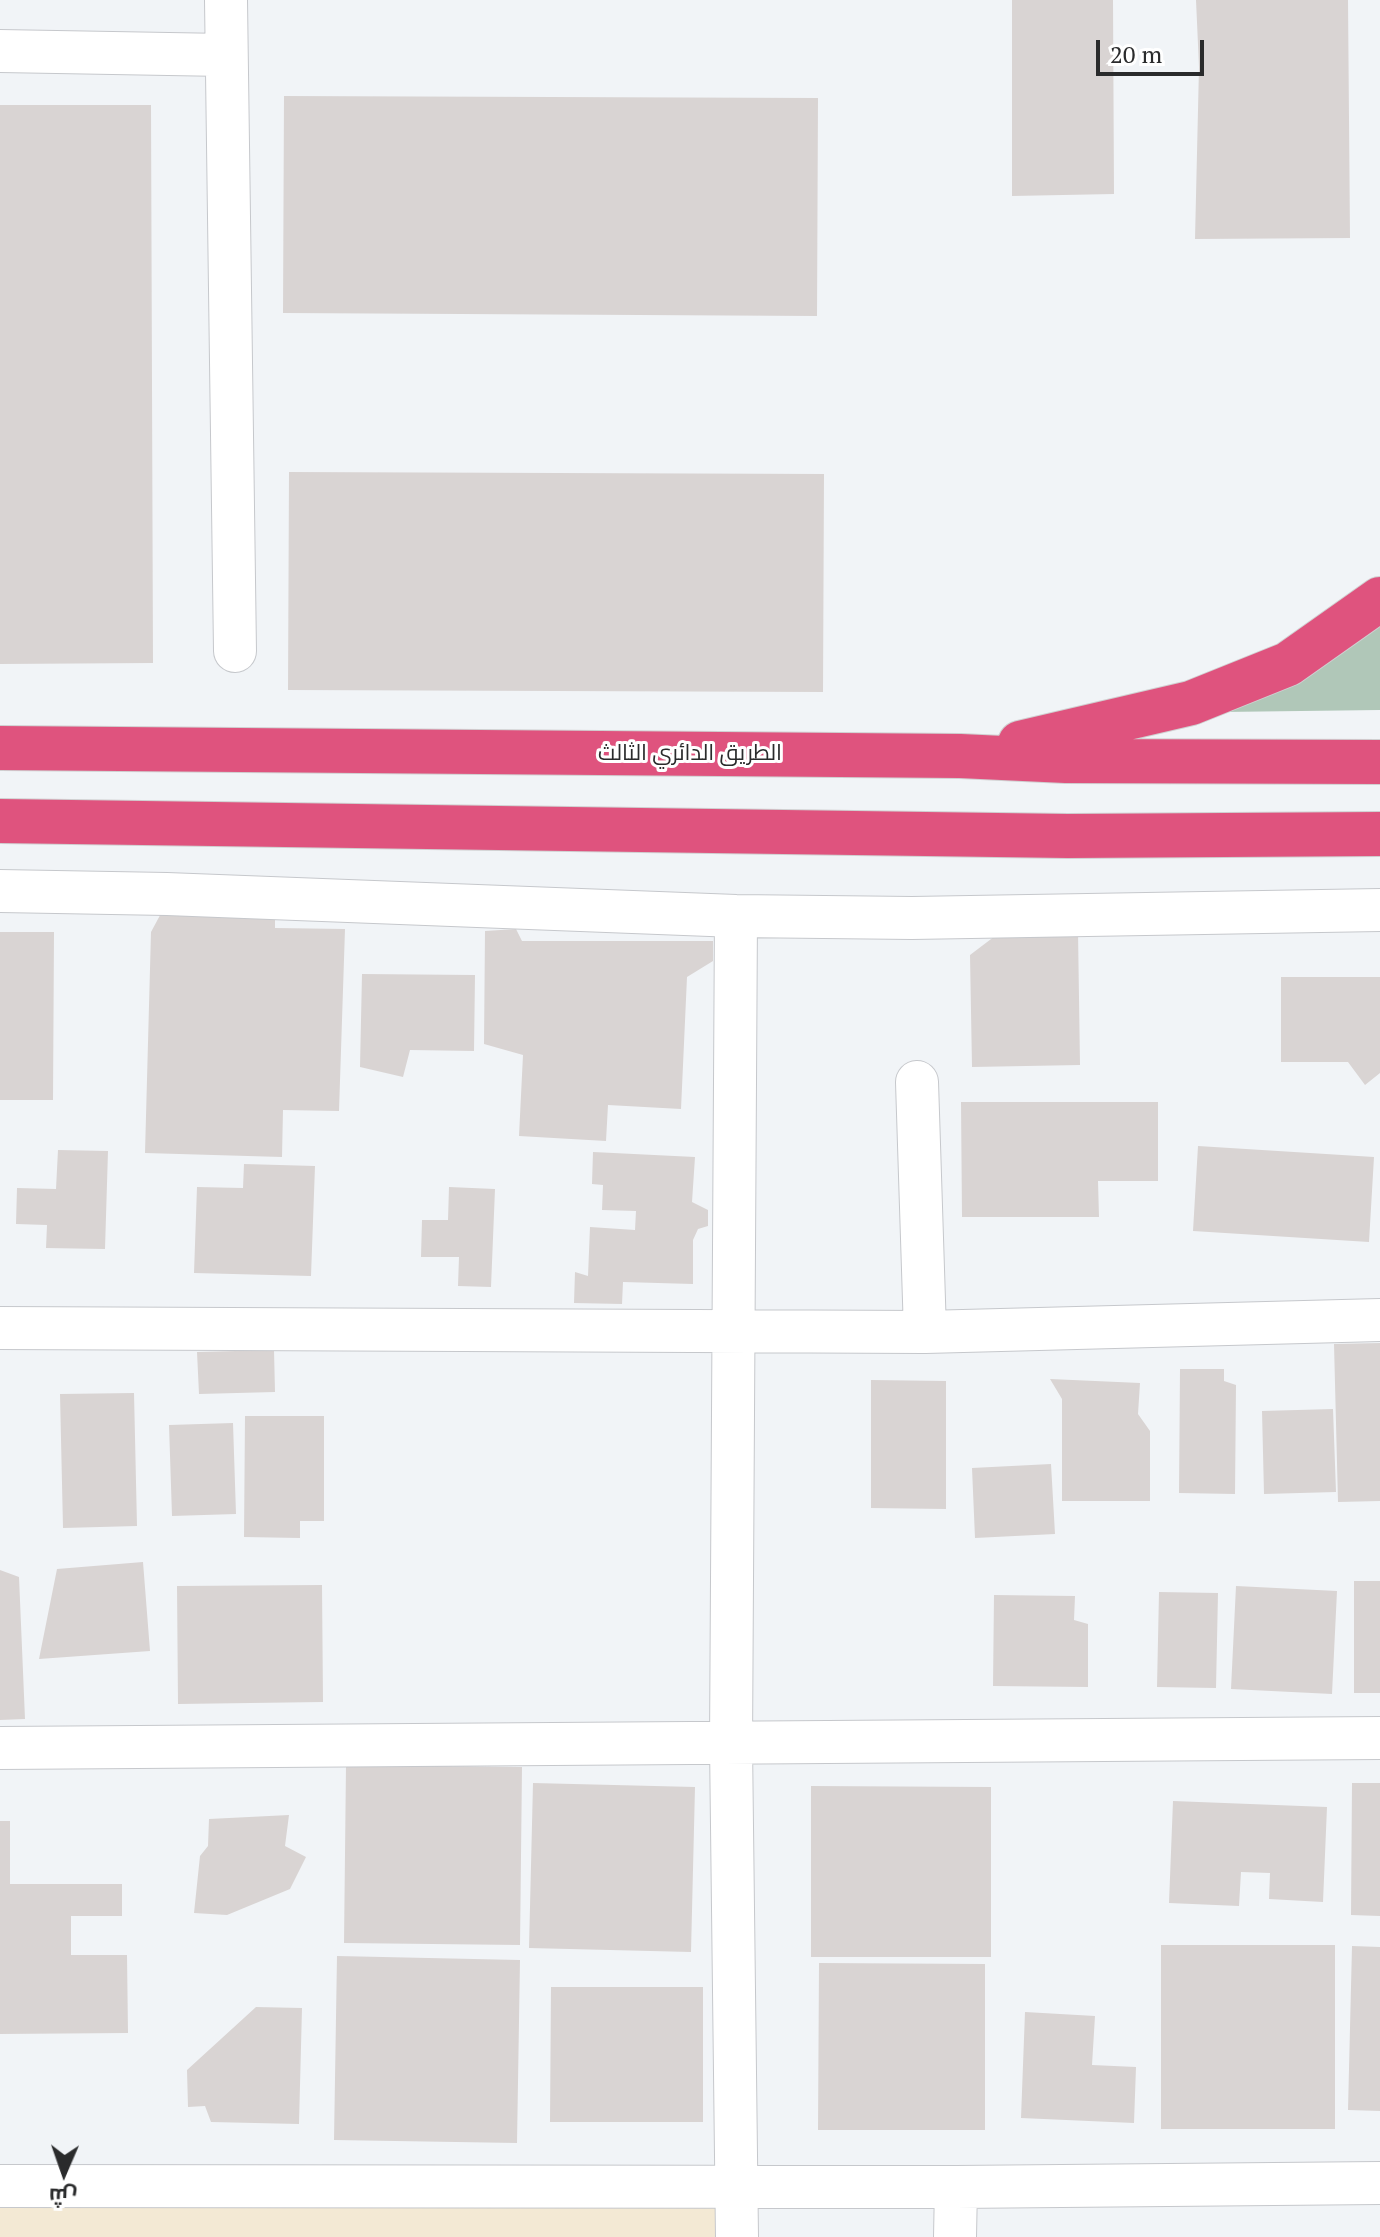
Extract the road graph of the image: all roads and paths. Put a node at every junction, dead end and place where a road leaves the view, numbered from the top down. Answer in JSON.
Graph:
{"nodes":[{"id":1,"x":226,"y":0,"type":"edge"},
{"id":2,"x":0,"y":51,"type":"edge"},
{"id":3,"x":225,"y":55,"type":"junction"},
{"id":4,"x":1380,"y":599,"type":"edge"},
{"id":5,"x":235,"y":651,"type":"dead end"},
{"id":6,"x":0,"y":748,"type":"edge"},
{"id":7,"x":960,"y":756,"type":"junction"},
{"id":8,"x":1380,"y":762,"type":"edge"},
{"id":9,"x":0,"y":821,"type":"edge"},
{"id":10,"x":1380,"y":834,"type":"edge"},
{"id":11,"x":0,"y":891,"type":"edge"},
{"id":12,"x":1380,"y":910,"type":"edge"},
{"id":13,"x":736,"y":916,"type":"junction"},
{"id":14,"x":917,"y":1082,"type":"dead end"},
{"id":15,"x":1380,"y":1320,"type":"edge"},
{"id":16,"x":0,"y":1328,"type":"edge"},
{"id":17,"x":925,"y":1332,"type":"junction"},
{"id":18,"x":735,"y":1333,"type":"junction"},
{"id":19,"x":1380,"y":1738,"type":"edge"},
{"id":20,"x":731,"y":1744,"type":"junction"},
{"id":21,"x":0,"y":1748,"type":"edge"},
{"id":22,"x":1380,"y":2183,"type":"edge"},
{"id":23,"x":0,"y":2186,"type":"edge"},
{"id":24,"x":737,"y":2187,"type":"junction"},
{"id":25,"x":956,"y":2187,"type":"junction"},
{"id":26,"x":737,"y":2237,"type":"edge"},
{"id":27,"x":955,"y":2237,"type":"edge"}],
"edges":[{"from":1,"to":3,"type":"street"},
{"from":2,"to":3,"type":"street"},
{"from":3,"to":5,"type":"street"},
{"from":4,"to":7,"type":"highway"},
{"from":6,"to":7,"type":"highway","name":"الطريق الدائري الثالث"},
{"from":7,"to":8,"type":"highway","name":"الطريق الدائري الثالث"},
{"from":9,"to":10,"type":"highway"},
{"from":11,"to":13,"type":"street"},
{"from":12,"to":13,"type":"street"},
{"from":13,"to":18,"type":"street"},
{"from":14,"to":17,"type":"street"},
{"from":15,"to":17,"type":"street"},
{"from":16,"to":18,"type":"street"},
{"from":17,"to":18,"type":"street"},
{"from":18,"to":20,"type":"street"},
{"from":19,"to":20,"type":"street"},
{"from":20,"to":21,"type":"street"},
{"from":20,"to":24,"type":"street"},
{"from":22,"to":25,"type":"street"},
{"from":23,"to":24,"type":"street"},
{"from":24,"to":25,"type":"street"},
{"from":24,"to":26,"type":"street"},
{"from":25,"to":27,"type":"street"}]}
